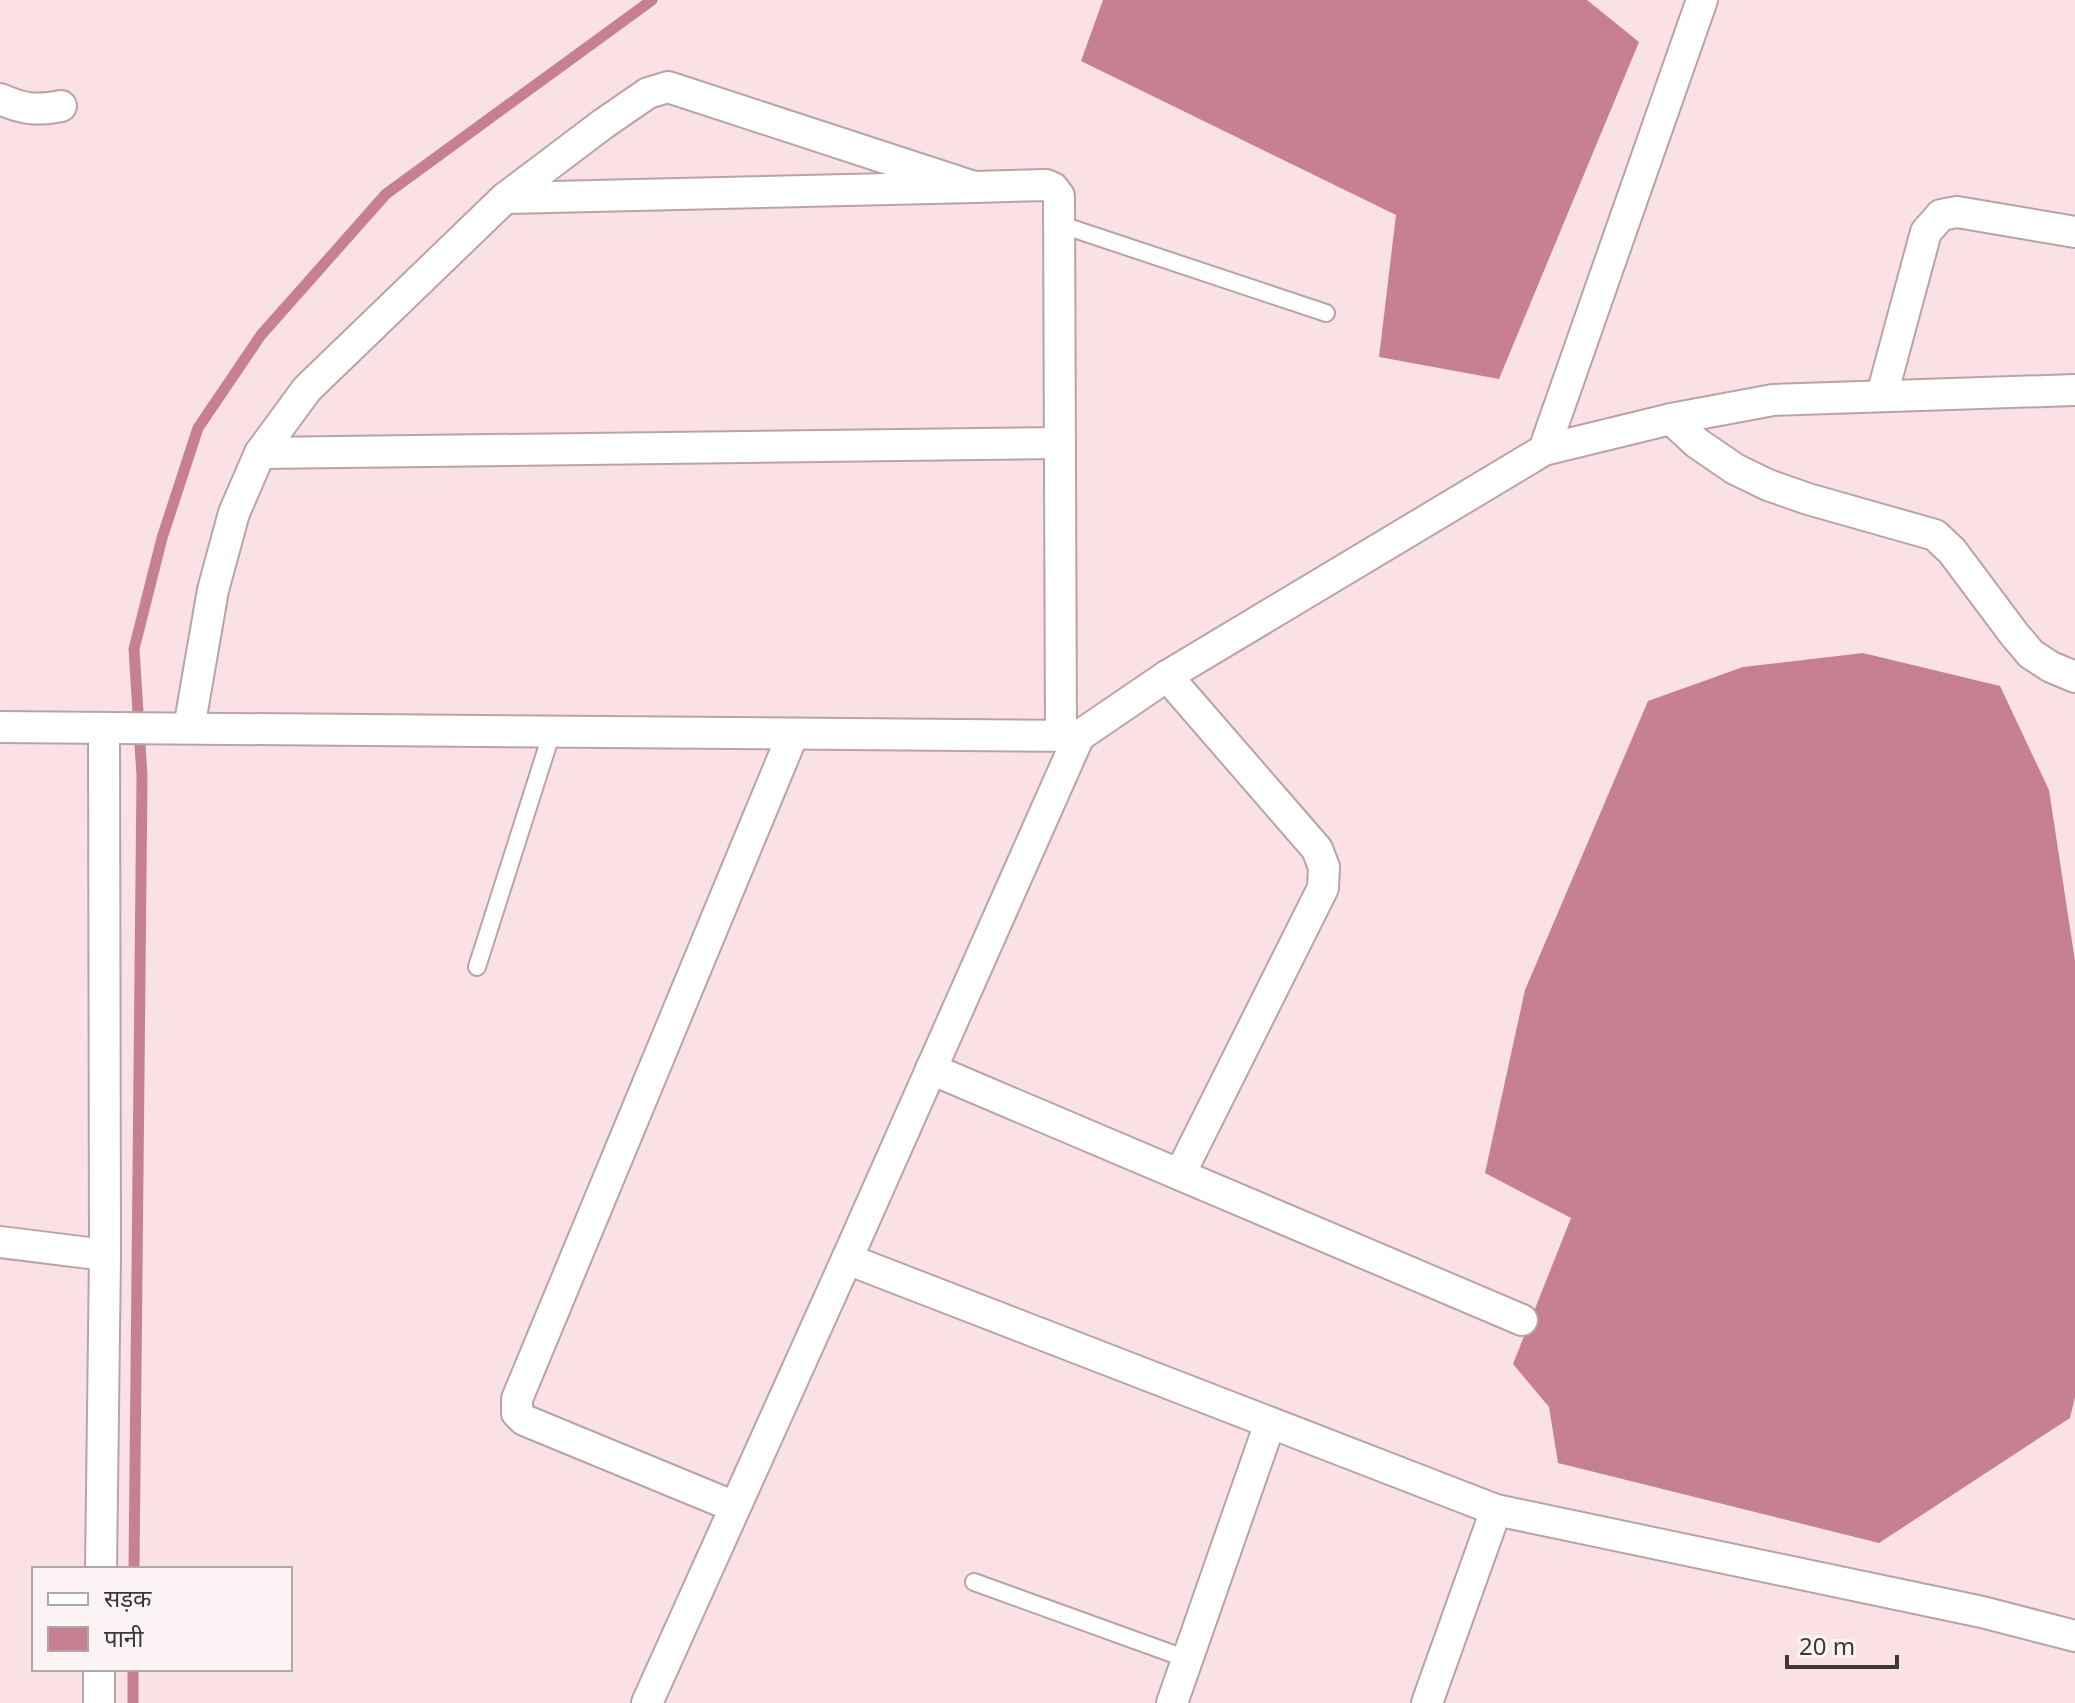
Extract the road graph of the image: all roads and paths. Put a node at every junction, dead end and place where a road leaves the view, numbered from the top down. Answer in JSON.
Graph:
{"nodes":[{"id":1,"x":1702,"y":0,"type":"edge"},
{"id":2,"x":0,"y":99,"type":"edge"},
{"id":3,"x":61,"y":106,"type":"dead end"},
{"id":4,"x":974,"y":187,"type":"junction"},
{"id":5,"x":505,"y":198,"type":"junction"},
{"id":6,"x":1059,"y":224,"type":"junction"},
{"id":7,"x":2075,"y":232,"type":"edge"},
{"id":8,"x":1326,"y":313,"type":"dead end"},
{"id":9,"x":2075,"y":390,"type":"edge"},
{"id":10,"x":1882,"y":395,"type":"junction"},
{"id":11,"x":1671,"y":419,"type":"junction"},
{"id":12,"x":1060,"y":443,"type":"junction"},
{"id":13,"x":1544,"y":450,"type":"junction"},
{"id":14,"x":260,"y":453,"type":"junction"},
{"id":15,"x":1167,"y":676,"type":"junction"},
{"id":16,"x":2075,"y":677,"type":"edge"},
{"id":17,"x":0,"y":727,"type":"edge"},
{"id":18,"x":109,"y":728,"type":"junction"},
{"id":19,"x":189,"y":728,"type":"junction"},
{"id":20,"x":552,"y":732,"type":"junction"},
{"id":21,"x":793,"y":734,"type":"junction"},
{"id":22,"x":1070,"y":736,"type":"junction"},
{"id":23,"x":477,"y":967,"type":"dead end"},
{"id":24,"x":931,"y":1069,"type":"junction"},
{"id":25,"x":1180,"y":1174,"type":"junction"},
{"id":26,"x":0,"y":1242,"type":"edge"},
{"id":27,"x":105,"y":1255,"type":"junction"},
{"id":28,"x":847,"y":1259,"type":"junction"},
{"id":29,"x":1522,"y":1320,"type":"dead end"},
{"id":30,"x":1270,"y":1423,"type":"junction"},
{"id":31,"x":735,"y":1507,"type":"junction"},
{"id":32,"x":1496,"y":1510,"type":"junction"},
{"id":33,"x":101,"y":1567,"type":"edge"},
{"id":34,"x":974,"y":1582,"type":"dead end"},
{"id":35,"x":2075,"y":1636,"type":"edge"},
{"id":36,"x":1187,"y":1659,"type":"junction"},
{"id":37,"x":99,"y":1671,"type":"edge"},
{"id":38,"x":99,"y":1703,"type":"edge"},
{"id":39,"x":647,"y":1703,"type":"edge"},
{"id":40,"x":1172,"y":1703,"type":"edge"},
{"id":41,"x":1427,"y":1703,"type":"edge"}],
"edges":[{"from":1,"to":13,"type":"street"},
{"from":2,"to":3,"type":"street"},
{"from":4,"to":5,"type":"street"},
{"from":4,"to":5,"type":"street"},
{"from":4,"to":6,"type":"street"},
{"from":5,"to":14,"type":"street"},
{"from":6,"to":8,"type":"lane"},
{"from":6,"to":12,"type":"street"},
{"from":7,"to":10,"type":"street"},
{"from":9,"to":10,"type":"street"},
{"from":10,"to":11,"type":"street"},
{"from":11,"to":13,"type":"street"},
{"from":11,"to":16,"type":"street"},
{"from":12,"to":14,"type":"street"},
{"from":12,"to":22,"type":"street"},
{"from":13,"to":15,"type":"street"},
{"from":14,"to":19,"type":"street"},
{"from":15,"to":22,"type":"street"},
{"from":15,"to":25,"type":"street"},
{"from":17,"to":18,"type":"street"},
{"from":18,"to":19,"type":"street"},
{"from":18,"to":27,"type":"street"},
{"from":19,"to":20,"type":"street"},
{"from":20,"to":21,"type":"street"},
{"from":20,"to":23,"type":"lane"},
{"from":21,"to":22,"type":"street"},
{"from":21,"to":31,"type":"street"},
{"from":22,"to":24,"type":"street"},
{"from":24,"to":25,"type":"street"},
{"from":24,"to":28,"type":"street"},
{"from":25,"to":29,"type":"street"},
{"from":26,"to":27,"type":"street"},
{"from":27,"to":33,"type":"street"},
{"from":28,"to":30,"type":"street"},
{"from":28,"to":31,"type":"street"},
{"from":30,"to":32,"type":"street"},
{"from":30,"to":36,"type":"street"},
{"from":31,"to":39,"type":"street"},
{"from":32,"to":35,"type":"street"},
{"from":32,"to":41,"type":"street"},
{"from":34,"to":36,"type":"lane"},
{"from":36,"to":40,"type":"street"},
{"from":37,"to":38,"type":"street"}]}
